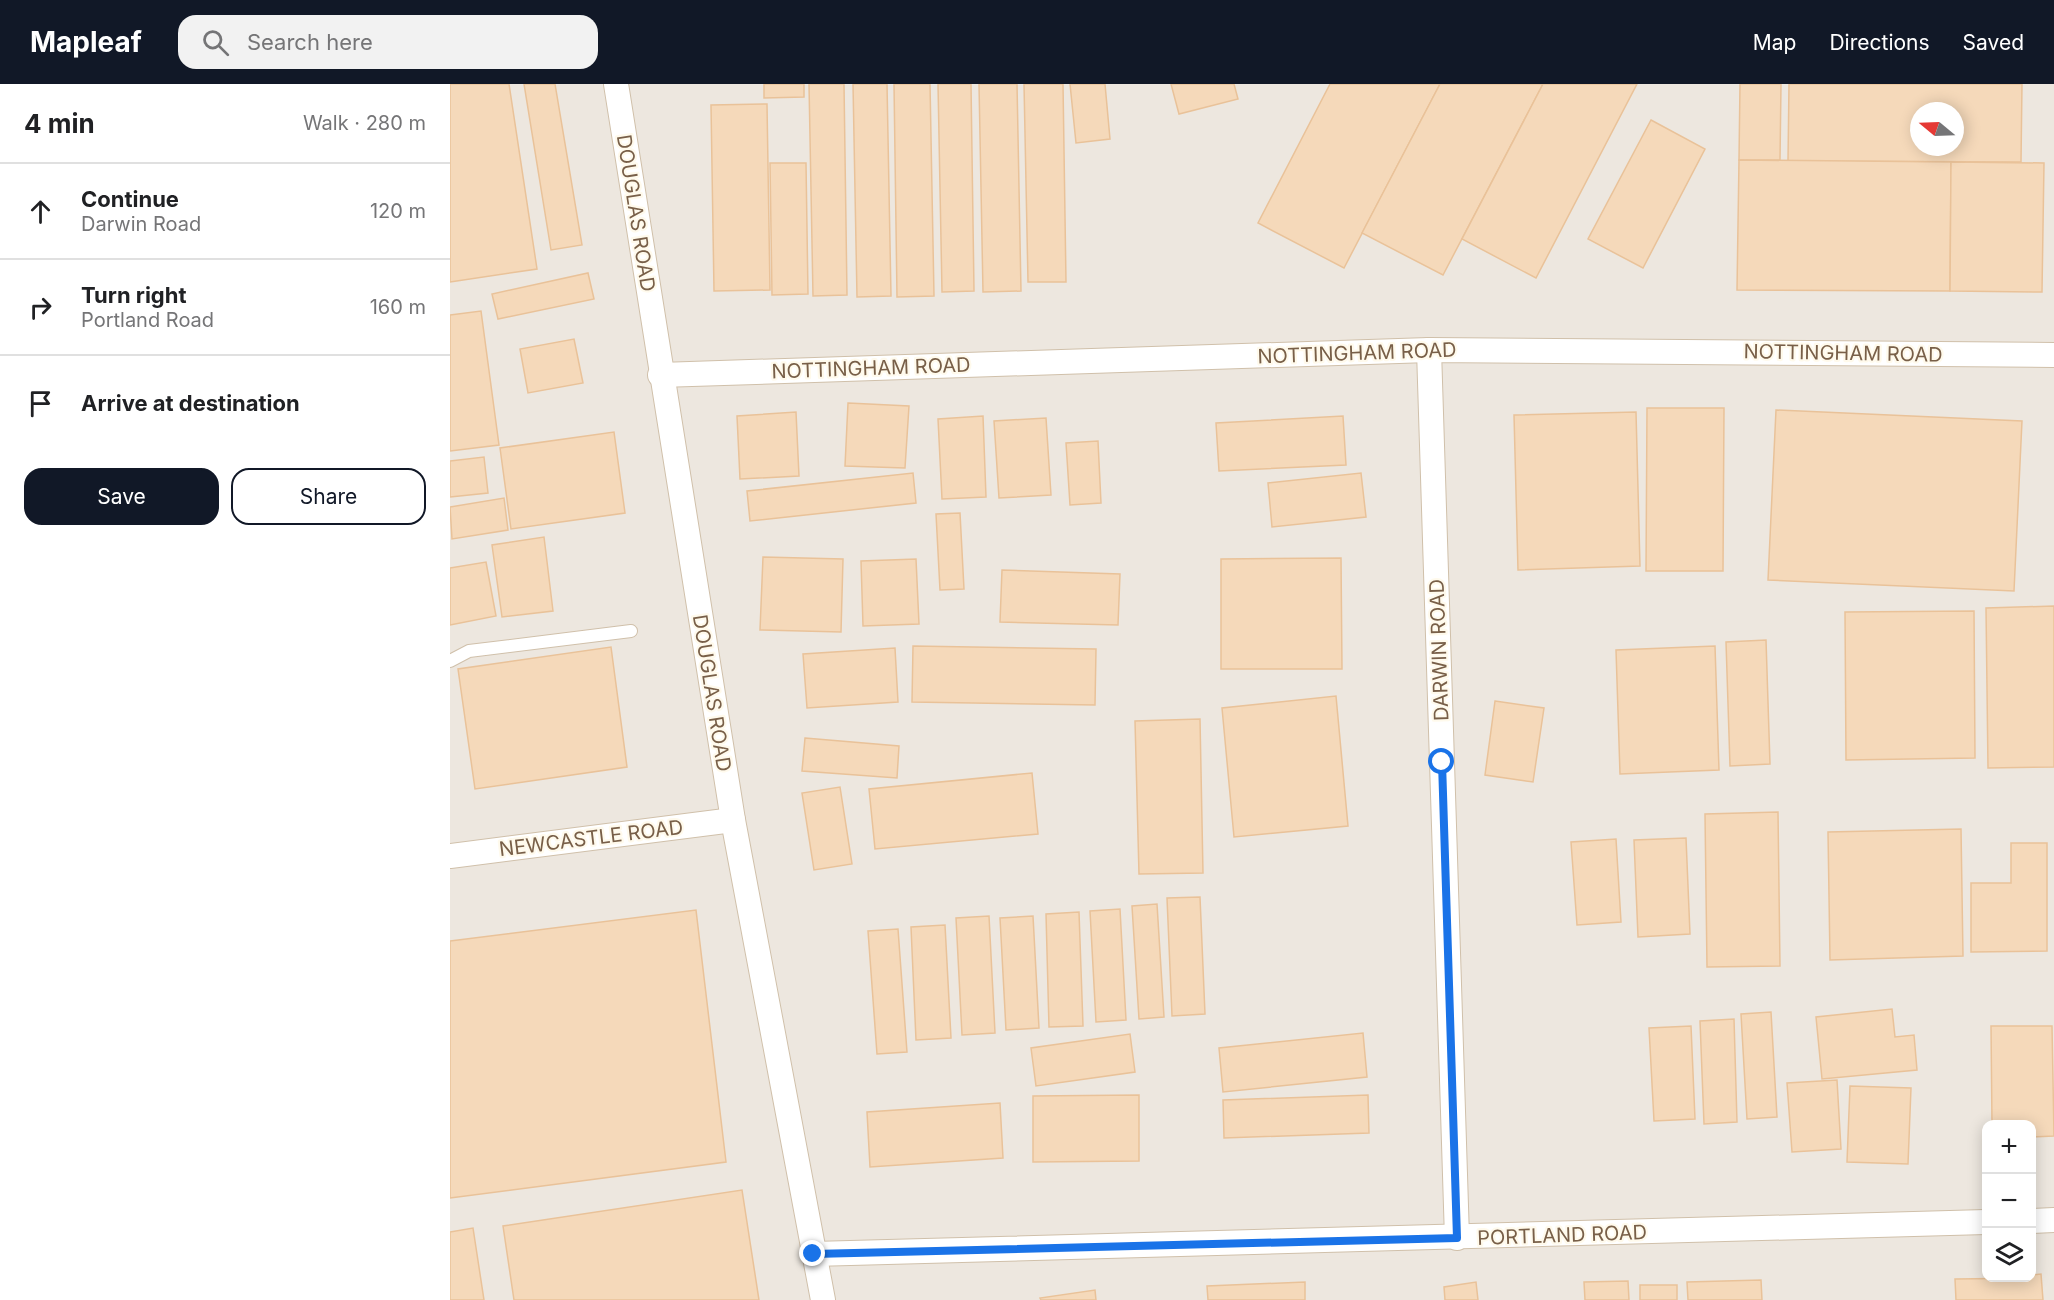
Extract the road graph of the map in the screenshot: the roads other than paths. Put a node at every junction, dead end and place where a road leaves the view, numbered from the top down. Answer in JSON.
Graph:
{"nodes":[{"id":1,"x":616,"y":84,"type":"edge"},
{"id":2,"x":1429,"y":350,"type":"junction"},
{"id":3,"x":2054,"y":355,"type":"edge"},
{"id":4,"x":660,"y":375,"type":"junction"},
{"id":5,"x":632,"y":631,"type":"dead end"},
{"id":6,"x":450,"y":661,"type":"edge"},
{"id":7,"x":733,"y":820,"type":"junction"},
{"id":8,"x":450,"y":856,"type":"edge"},
{"id":9,"x":2054,"y":1220,"type":"edge"},
{"id":10,"x":2036,"y":1221,"type":"edge"},
{"id":11,"x":1982,"y":1222,"type":"edge"},
{"id":12,"x":1457,"y":1238,"type":"junction"},
{"id":13,"x":813,"y":1254,"type":"junction"},
{"id":14,"x":823,"y":1300,"type":"edge"}],
"edges":[{"from":1,"to":4,"type":"street","name":"DOUGLAS ROAD"},
{"from":2,"to":3,"type":"street","name":"NOTTINGHAM ROAD"},
{"from":2,"to":4,"type":"street","name":"NOTTINGHAM ROAD"},
{"from":2,"to":12,"type":"street","name":"DARWIN ROAD"},
{"from":4,"to":7,"type":"street","name":"DOUGLAS ROAD"},
{"from":5,"to":6,"type":"lane"},
{"from":7,"to":8,"type":"street","name":"NEWCASTLE ROAD"},
{"from":7,"to":13,"type":"street","name":"DOUGLAS ROAD"},
{"from":9,"to":10,"type":"street"},
{"from":11,"to":12,"type":"street","name":"PORTLAND ROAD"},
{"from":12,"to":13,"type":"street","name":"PORTLAND ROAD"},
{"from":13,"to":14,"type":"street","name":"DOUGLAS ROAD"}]}
